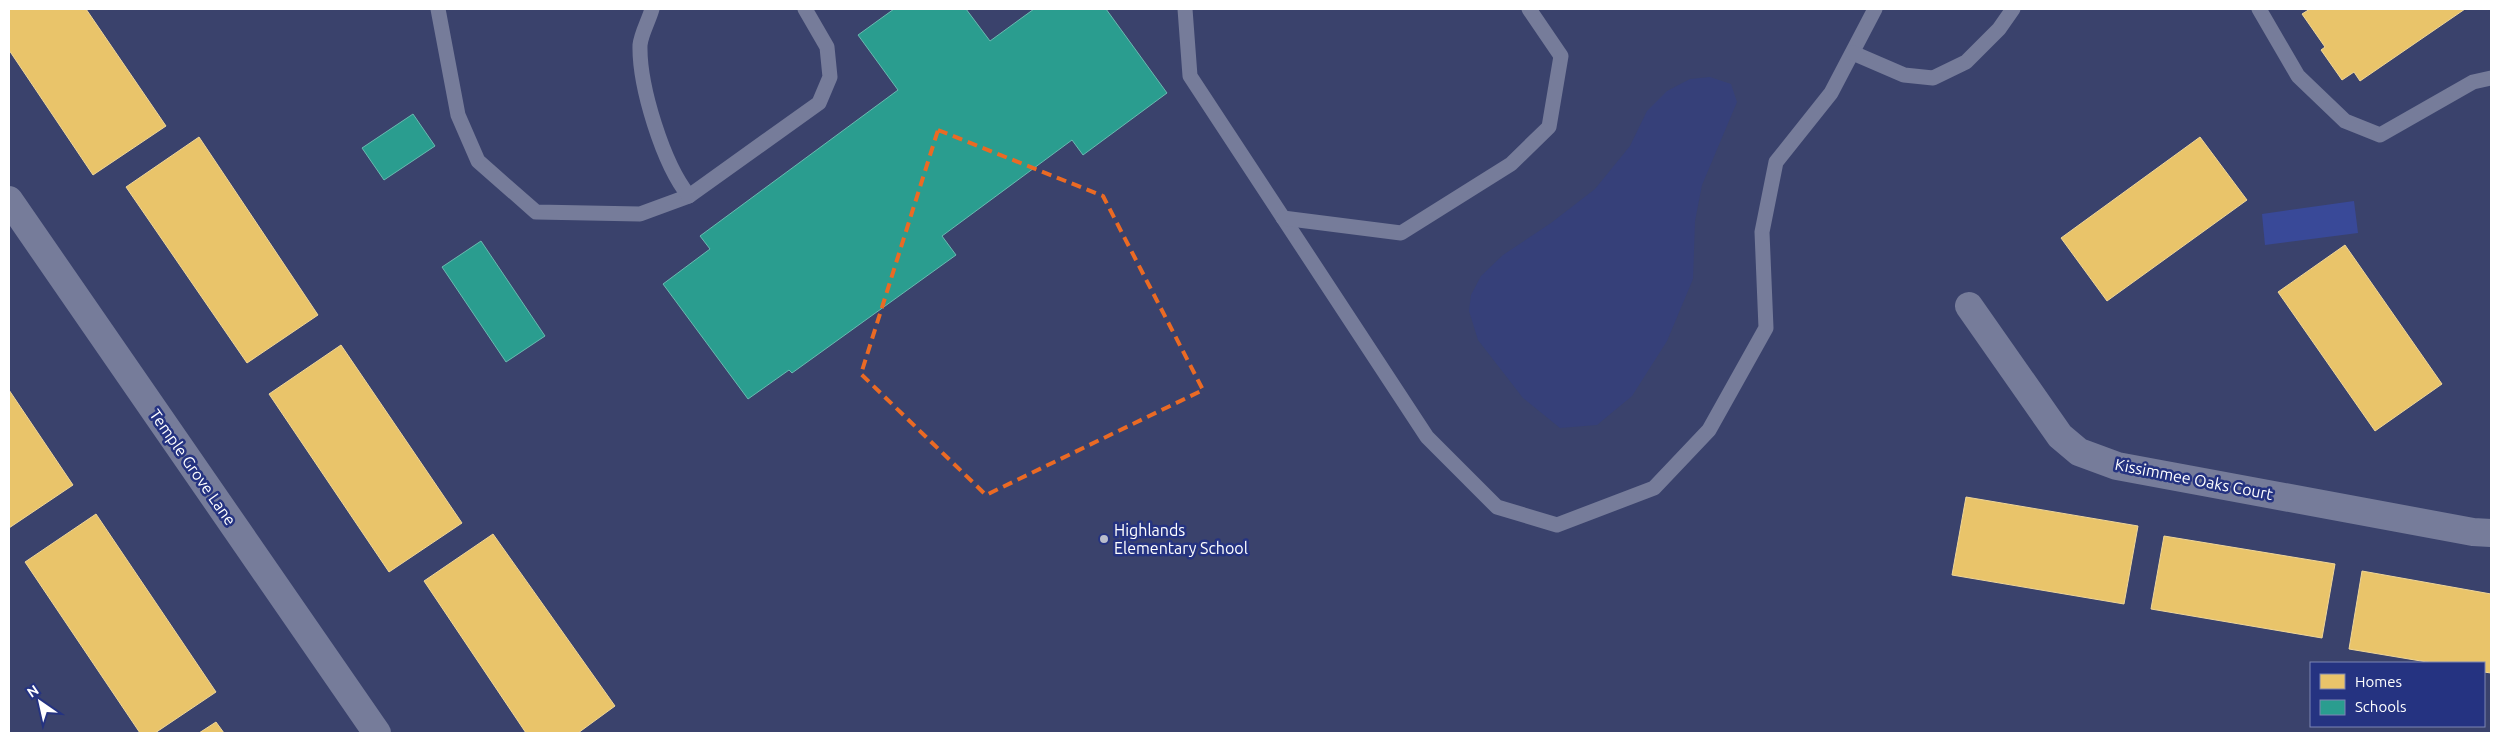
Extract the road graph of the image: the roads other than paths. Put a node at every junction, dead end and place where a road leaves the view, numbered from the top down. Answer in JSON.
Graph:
{"nodes":[{"id":1,"x":438,"y":9,"type":"edge"},
{"id":2,"x":652,"y":9,"type":"edge"},
{"id":3,"x":805,"y":9,"type":"edge"},
{"id":4,"x":1185,"y":9,"type":"edge"},
{"id":5,"x":1529,"y":9,"type":"edge"},
{"id":6,"x":1875,"y":9,"type":"edge"},
{"id":7,"x":2013,"y":9,"type":"edge"},
{"id":8,"x":2259,"y":9,"type":"edge"},
{"id":9,"x":1853,"y":53,"type":"junction"},
{"id":10,"x":2491,"y":78,"type":"edge"},
{"id":11,"x":690,"y":196,"type":"junction"},
{"id":12,"x":9,"y":200,"type":"edge"},
{"id":13,"x":1283,"y":218,"type":"junction"},
{"id":14,"x":1969,"y":306,"type":"dead end"},
{"id":15,"x":2491,"y":533,"type":"edge"},
{"id":16,"x":377,"y":733,"type":"edge"}],
"edges":[{"from":1,"to":11,"type":"lane"},
{"from":2,"to":11,"type":"lane"},
{"from":3,"to":11,"type":"lane"},
{"from":4,"to":13,"type":"lane"},
{"from":5,"to":13,"type":"lane"},
{"from":6,"to":9,"type":"lane"},
{"from":7,"to":9,"type":"lane"},
{"from":8,"to":10,"type":"lane"},
{"from":9,"to":13,"type":"lane"},
{"from":12,"to":16,"type":"street","name":"Temple Grove Lane"},
{"from":14,"to":15,"type":"street","name":"Kissimmee Oaks Court"}]}
